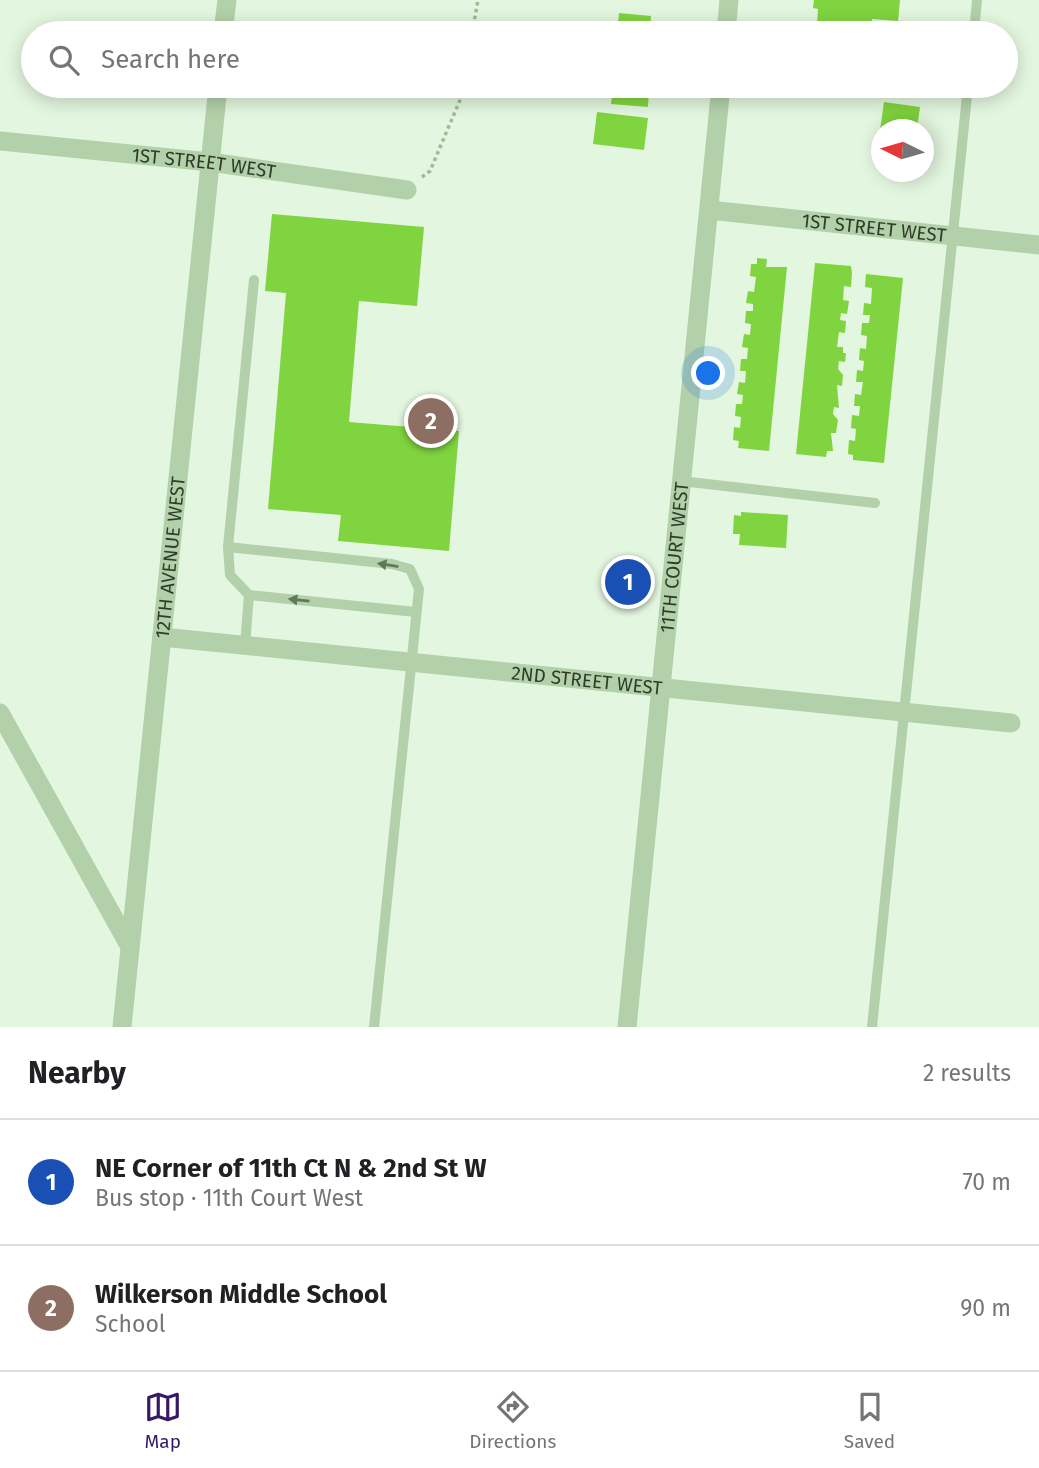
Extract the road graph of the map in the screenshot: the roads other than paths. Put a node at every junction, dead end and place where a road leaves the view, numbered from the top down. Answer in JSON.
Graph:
{"nodes":[{"id":1,"x":227,"y":0,"type":"edge"},
{"id":2,"x":729,"y":0,"type":"edge"},
{"id":3,"x":977,"y":0,"type":"edge"},
{"id":4,"x":224,"y":21,"type":"edge"},
{"id":5,"x":727,"y":21,"type":"edge"},
{"id":6,"x":975,"y":21,"type":"edge"},
{"id":7,"x":217,"y":98,"type":"edge"},
{"id":8,"x":720,"y":98,"type":"edge"},
{"id":9,"x":967,"y":98,"type":"edge"},
{"id":10,"x":0,"y":141,"type":"edge"},
{"id":11,"x":211,"y":162,"type":"junction"},
{"id":12,"x":407,"y":190,"type":"road end"},
{"id":13,"x":709,"y":209,"type":"junction"},
{"id":14,"x":953,"y":236,"type":"junction"},
{"id":15,"x":1039,"y":245,"type":"edge"},
{"id":16,"x":254,"y":280,"type":"dead end"},
{"id":17,"x":681,"y":481,"type":"junction"},
{"id":18,"x":875,"y":503,"type":"dead end"},
{"id":19,"x":228,"y":547,"type":"junction"},
{"id":20,"x":249,"y":595,"type":"junction"},
{"id":21,"x":416,"y":612,"type":"junction"},
{"id":22,"x":162,"y":636,"type":"junction"},
{"id":23,"x":245,"y":645,"type":"junction"},
{"id":24,"x":411,"y":662,"type":"junction"},
{"id":25,"x":661,"y":687,"type":"junction"},
{"id":26,"x":904,"y":712,"type":"junction"},
{"id":27,"x":0,"y":713,"type":"edge"},
{"id":28,"x":1011,"y":723,"type":"dead end"},
{"id":29,"x":131,"y":947,"type":"junction"},
{"id":30,"x":122,"y":1027,"type":"edge"},
{"id":31,"x":374,"y":1027,"type":"edge"},
{"id":32,"x":627,"y":1027,"type":"edge"},
{"id":33,"x":872,"y":1027,"type":"edge"}],
"edges":[{"from":1,"to":4,"type":"street"},
{"from":2,"to":5,"type":"street"},
{"from":3,"to":6,"type":"lane"},
{"from":7,"to":11,"type":"street","name":"12TH AVENUE WEST"},
{"from":8,"to":13,"type":"street","name":"11TH COURT WEST"},
{"from":9,"to":14,"type":"lane"},
{"from":10,"to":11,"type":"street","name":"1ST STREET WEST"},
{"from":11,"to":12,"type":"street","name":"1ST STREET WEST"},
{"from":11,"to":22,"type":"street","name":"12TH AVENUE WEST"},
{"from":13,"to":14,"type":"street","name":"1ST STREET WEST"},
{"from":13,"to":17,"type":"street","name":"11TH COURT WEST"},
{"from":14,"to":15,"type":"street","name":"1ST STREET WEST"},
{"from":14,"to":26,"type":"lane"},
{"from":16,"to":19,"type":"lane"},
{"from":17,"to":18,"type":"lane"},
{"from":17,"to":25,"type":"street","name":"11TH COURT WEST"},
{"from":19,"to":20,"type":"lane"},
{"from":21,"to":19,"type":"lane","one_way":true},
{"from":21,"to":20,"type":"lane","one_way":true},
{"from":20,"to":23,"type":"lane"},
{"from":21,"to":24,"type":"lane"},
{"from":22,"to":23,"type":"street","name":"2ND STREET WEST"},
{"from":22,"to":29,"type":"street","name":"12TH AVENUE WEST"},
{"from":23,"to":24,"type":"street","name":"2ND STREET WEST"},
{"from":24,"to":25,"type":"street","name":"2ND STREET WEST"},
{"from":24,"to":31,"type":"lane"},
{"from":25,"to":26,"type":"street","name":"2ND STREET WEST"},
{"from":25,"to":32,"type":"street","name":"11TH COURT WEST"},
{"from":26,"to":28,"type":"street","name":"2ND STREET WEST"},
{"from":26,"to":33,"type":"lane"},
{"from":27,"to":29,"type":"street"},
{"from":29,"to":30,"type":"street","name":"12TH AVENUE WEST"}]}
